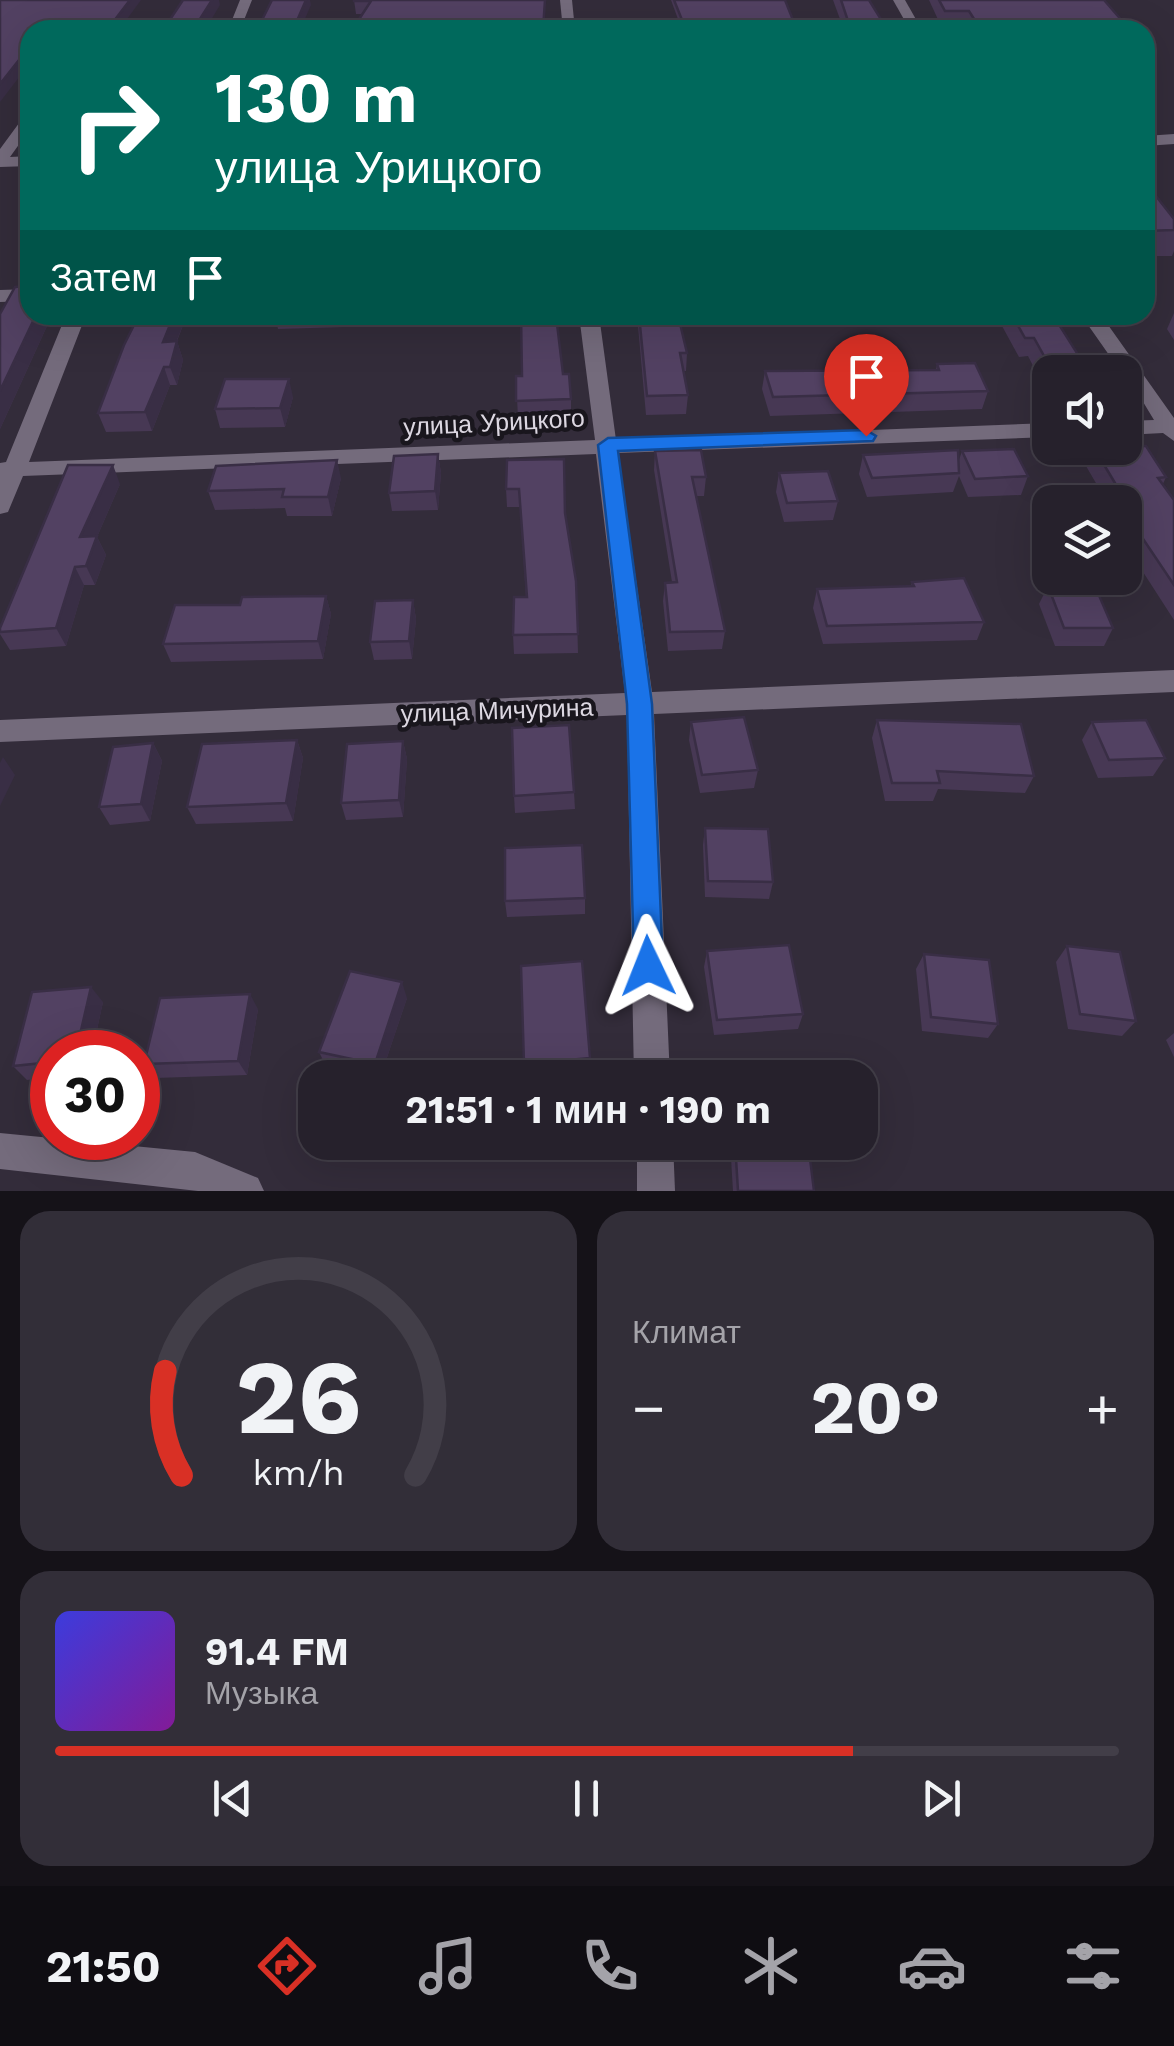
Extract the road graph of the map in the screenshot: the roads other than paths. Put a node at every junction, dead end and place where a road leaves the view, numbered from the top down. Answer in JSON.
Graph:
{"nodes":[{"id":1,"x":20,"y":132,"type":"edge"},
{"id":2,"x":0,"y":161,"type":"edge"},
{"id":3,"x":72,"y":325,"type":"edge"},
{"id":4,"x":590,"y":325,"type":"edge"},
{"id":5,"x":1098,"y":325,"type":"edge"},
{"id":6,"x":1142,"y":428,"type":"edge"},
{"id":7,"x":1172,"y":429,"type":"edge"},
{"id":8,"x":1032,"y":431,"type":"edge"},
{"id":9,"x":608,"y":445,"type":"junction"},
{"id":10,"x":7,"y":471,"type":"edge"},
{"id":11,"x":0,"y":506,"type":"edge"},
{"id":12,"x":1174,"y":680,"type":"edge"},
{"id":13,"x":640,"y":704,"type":"junction"},
{"id":14,"x":0,"y":731,"type":"edge"},
{"id":15,"x":651,"y":1060,"type":"edge"},
{"id":16,"x":0,"y":1151,"type":"edge"},
{"id":17,"x":653,"y":1160,"type":"edge"},
{"id":18,"x":651,"y":1188,"type":"edge"},
{"id":19,"x":245,"y":1191,"type":"edge"}],
"edges":[{"from":1,"to":2,"type":"street"},
{"from":3,"to":10,"type":"street"},
{"from":4,"to":9,"type":"street"},
{"from":5,"to":7,"type":"street"},
{"from":6,"to":7,"type":"street"},
{"from":8,"to":9,"type":"street","name":"улица Урицкого"},
{"from":9,"to":10,"type":"street","name":"улица Урицкого"},
{"from":9,"to":13,"type":"street"},
{"from":10,"to":11,"type":"street"},
{"from":12,"to":13,"type":"street","name":"улица Мичурина"},
{"from":13,"to":14,"type":"street","name":"улица Мичурина"},
{"from":13,"to":15,"type":"street"},
{"from":16,"to":19,"type":"street"},
{"from":17,"to":18,"type":"street"}]}
